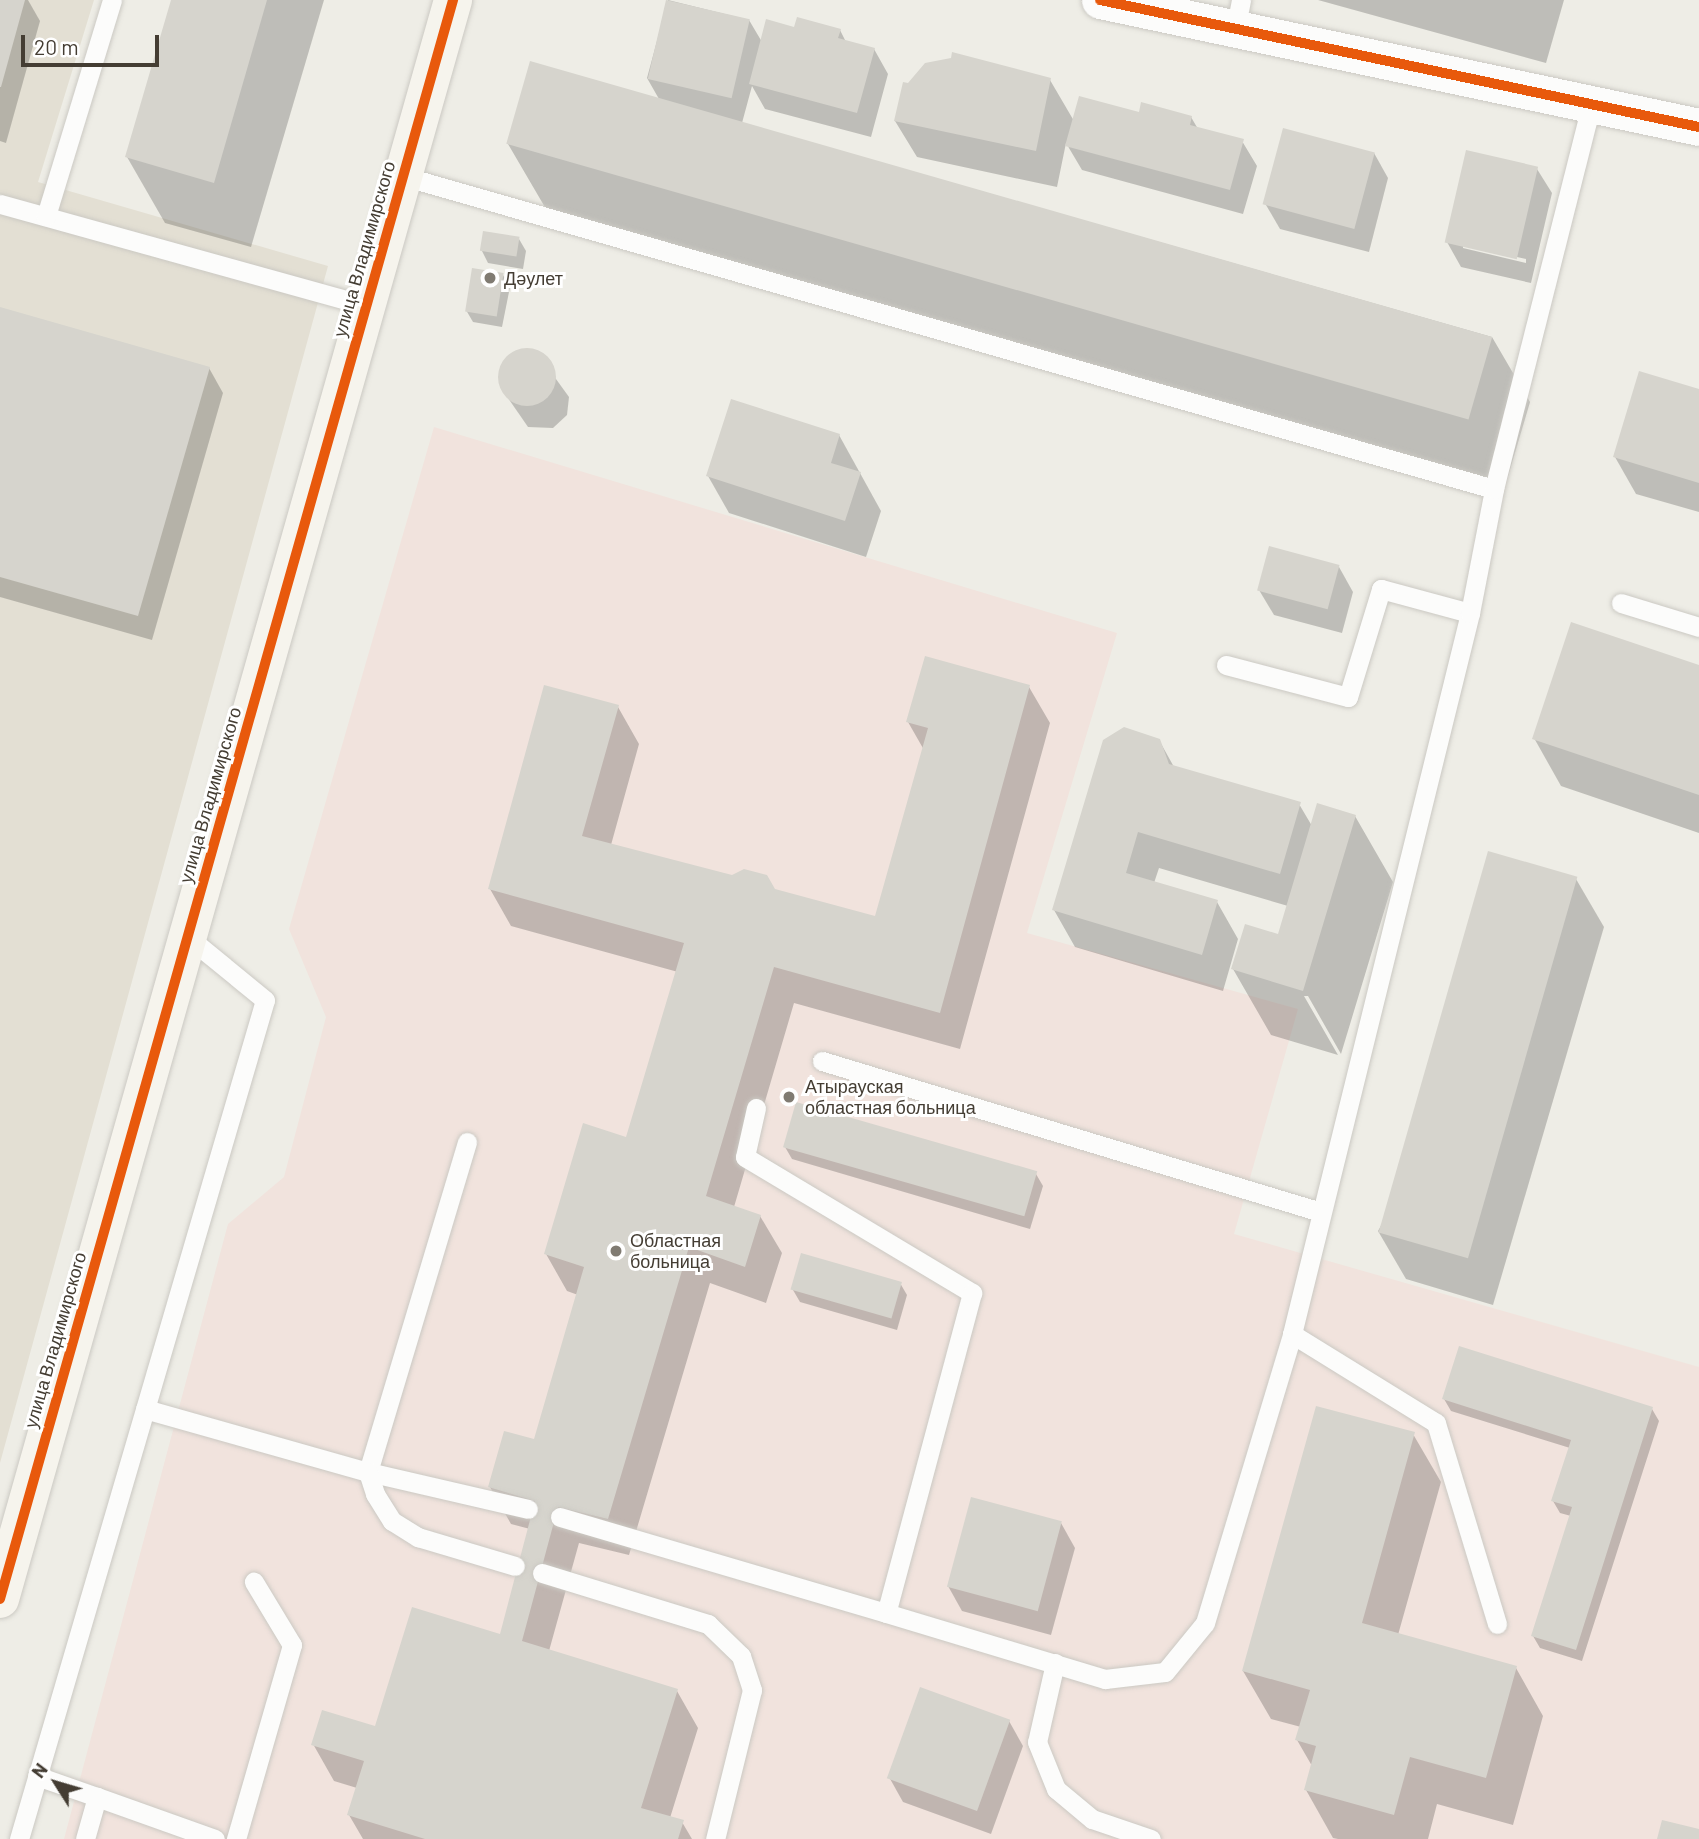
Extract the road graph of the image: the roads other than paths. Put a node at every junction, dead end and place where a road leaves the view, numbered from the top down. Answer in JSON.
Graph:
{"nodes":[{"id":1,"x":112,"y":0,"type":"edge"},
{"id":2,"x":453,"y":0,"type":"edge"},
{"id":3,"x":1100,"y":0,"type":"edge"},
{"id":4,"x":1238,"y":15,"type":"edge"},
{"id":5,"x":1591,"y":106,"type":"junction"},
{"id":6,"x":1699,"y":127,"type":"edge"},
{"id":7,"x":403,"y":176,"type":"junction"},
{"id":8,"x":0,"y":204,"type":"edge"},
{"id":9,"x":46,"y":216,"type":"junction"},
{"id":10,"x":367,"y":306,"type":"junction"},
{"id":11,"x":1494,"y":489,"type":"junction"},
{"id":12,"x":1621,"y":603,"type":"dead end"},
{"id":13,"x":1470,"y":613,"type":"junction"},
{"id":14,"x":1699,"y":627,"type":"edge"},
{"id":15,"x":1226,"y":664,"type":"dead end"},
{"id":16,"x":188,"y":937,"type":"junction"},
{"id":17,"x":822,"y":1061,"type":"dead end"},
{"id":18,"x":756,"y":1108,"type":"dead end"},
{"id":19,"x":467,"y":1142,"type":"dead end"},
{"id":20,"x":1321,"y":1212,"type":"junction"},
{"id":21,"x":1292,"y":1334,"type":"junction"},
{"id":22,"x":145,"y":1409,"type":"junction"},
{"id":23,"x":368,"y":1472,"type":"junction"},
{"id":24,"x":528,"y":1509,"type":"dead end"},
{"id":25,"x":559,"y":1517,"type":"dead end"},
{"id":26,"x":516,"y":1566,"type":"dead end"},
{"id":27,"x":542,"y":1573,"type":"dead end"},
{"id":28,"x":254,"y":1582,"type":"dead end"},
{"id":29,"x":0,"y":1599,"type":"edge"},
{"id":30,"x":886,"y":1613,"type":"junction"},
{"id":31,"x":1497,"y":1624,"type":"dead end"},
{"id":32,"x":1055,"y":1663,"type":"junction"},
{"id":33,"x":37,"y":1776,"type":"junction"},
{"id":34,"x":97,"y":1797,"type":"junction"},
{"id":35,"x":19,"y":1839,"type":"edge"},
{"id":36,"x":85,"y":1839,"type":"edge"},
{"id":37,"x":215,"y":1839,"type":"edge"},
{"id":38,"x":236,"y":1839,"type":"edge"},
{"id":39,"x":715,"y":1839,"type":"edge"},
{"id":40,"x":1151,"y":1839,"type":"edge"}],
"edges":[{"from":1,"to":9,"type":"lane"},
{"from":2,"to":7,"type":"street","name":"улица Владимирского"},
{"from":3,"to":4,"type":"street"},
{"from":4,"to":5,"type":"street"},
{"from":5,"to":6,"type":"street"},
{"from":5,"to":11,"type":"lane"},
{"from":7,"to":10,"type":"street","name":"улица Владимирского"},
{"from":7,"to":11,"type":"lane"},
{"from":8,"to":9,"type":"lane"},
{"from":9,"to":10,"type":"lane"},
{"from":10,"to":16,"type":"street","name":"улица Владимирского"},
{"from":11,"to":13,"type":"lane"},
{"from":12,"to":14,"type":"lane"},
{"from":13,"to":15,"type":"lane"},
{"from":13,"to":20,"type":"lane"},
{"from":16,"to":22,"type":"lane"},
{"from":16,"to":29,"type":"street","name":"улица Владимирского"},
{"from":17,"to":20,"type":"lane"},
{"from":18,"to":30,"type":"lane"},
{"from":19,"to":23,"type":"lane"},
{"from":20,"to":21,"type":"lane"},
{"from":21,"to":31,"type":"lane"},
{"from":21,"to":32,"type":"lane"},
{"from":22,"to":23,"type":"lane"},
{"from":22,"to":33,"type":"lane"},
{"from":23,"to":24,"type":"lane"},
{"from":23,"to":26,"type":"lane"},
{"from":25,"to":30,"type":"lane"},
{"from":27,"to":39,"type":"lane"},
{"from":28,"to":38,"type":"lane"},
{"from":30,"to":32,"type":"lane"},
{"from":32,"to":40,"type":"lane"},
{"from":33,"to":34,"type":"lane"},
{"from":33,"to":35,"type":"lane"},
{"from":34,"to":36,"type":"lane"},
{"from":34,"to":37,"type":"lane"}]}
